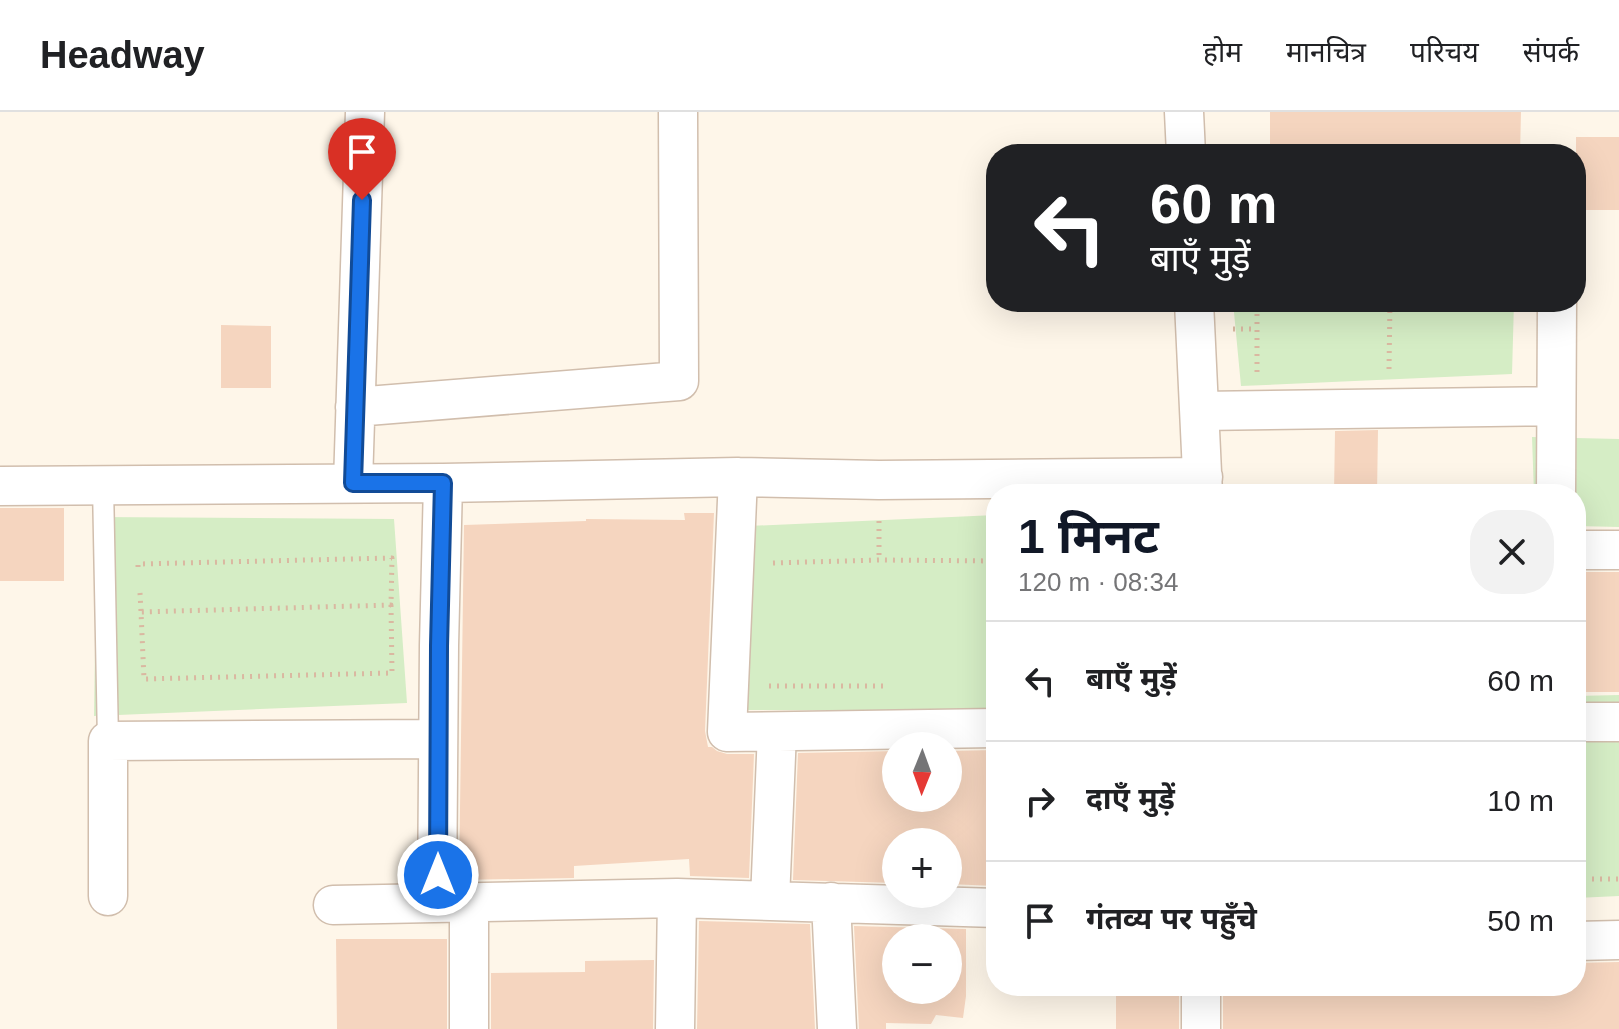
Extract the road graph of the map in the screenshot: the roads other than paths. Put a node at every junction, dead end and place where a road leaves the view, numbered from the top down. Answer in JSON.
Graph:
{"nodes":[{"id":1,"x":365,"y":112,"type":"edge"},
{"id":2,"x":678,"y":112,"type":"edge"},
{"id":3,"x":1184,"y":112,"type":"edge"},
{"id":4,"x":1186,"y":144,"type":"edge"},
{"id":5,"x":1195,"y":312,"type":"edge"},
{"id":6,"x":1557,"y":312,"type":"edge"},
{"id":7,"x":1556,"y":406,"type":"junction"},
{"id":8,"x":355,"y":407,"type":"junction"},
{"id":9,"x":1200,"y":411,"type":"junction"},
{"id":10,"x":738,"y":477,"type":"junction"},
{"id":11,"x":353,"y":483,"type":"junction"},
{"id":12,"x":443,"y":483,"type":"junction"},
{"id":13,"x":986,"y":484,"type":"edge"},
{"id":14,"x":1203,"y":484,"type":"edge"},
{"id":15,"x":1556,"y":484,"type":"edge"},
{"id":16,"x":103,"y":485,"type":"junction"},
{"id":17,"x":0,"y":486,"type":"edge"},
{"id":18,"x":1586,"y":550,"type":"edge"},
{"id":19,"x":1619,"y":550,"type":"edge"},
{"id":20,"x":1586,"y":722,"type":"edge"},
{"id":21,"x":1619,"y":722,"type":"edge"},
{"id":22,"x":986,"y":728,"type":"edge"},
{"id":23,"x":777,"y":732,"type":"junction"},
{"id":24,"x":438,"y":739,"type":"junction"},
{"id":25,"x":108,"y":741,"type":"junction"},
{"id":26,"x":108,"y":896,"type":"dead end"},
{"id":27,"x":677,"y":898,"type":"junction"},
{"id":28,"x":770,"y":900,"type":"junction"},
{"id":29,"x":453,"y":902,"type":"junction"},
{"id":30,"x":831,"y":902,"type":"junction"},
{"id":31,"x":333,"y":905,"type":"dead end"},
{"id":32,"x":986,"y":908,"type":"edge"},
{"id":33,"x":1619,"y":940,"type":"edge"},
{"id":34,"x":1586,"y":941,"type":"edge"},
{"id":35,"x":1201,"y":996,"type":"edge"},
{"id":36,"x":469,"y":1029,"type":"edge"},
{"id":37,"x":675,"y":1029,"type":"edge"},
{"id":38,"x":837,"y":1029,"type":"edge"},
{"id":39,"x":1201,"y":1029,"type":"edge"}],
"edges":[{"from":1,"to":8,"type":"street"},
{"from":2,"to":8,"type":"street"},
{"from":3,"to":4,"type":"street"},
{"from":5,"to":9,"type":"street"},
{"from":6,"to":7,"type":"street"},
{"from":7,"to":9,"type":"street"},
{"from":7,"to":15,"type":"street"},
{"from":8,"to":11,"type":"street"},
{"from":9,"to":14,"type":"street"},
{"from":10,"to":12,"type":"street"},
{"from":10,"to":13,"type":"street"},
{"from":10,"to":23,"type":"street"},
{"from":11,"to":12,"type":"street"},
{"from":11,"to":16,"type":"street"},
{"from":12,"to":24,"type":"street"},
{"from":16,"to":17,"type":"street"},
{"from":16,"to":25,"type":"lane"},
{"from":18,"to":19,"type":"street"},
{"from":20,"to":21,"type":"street"},
{"from":22,"to":23,"type":"street"},
{"from":23,"to":28,"type":"street"},
{"from":24,"to":25,"type":"street"},
{"from":24,"to":29,"type":"street"},
{"from":25,"to":26,"type":"street"},
{"from":27,"to":28,"type":"street"},
{"from":27,"to":29,"type":"street"},
{"from":27,"to":37,"type":"street"},
{"from":28,"to":30,"type":"street"},
{"from":29,"to":31,"type":"street"},
{"from":29,"to":36,"type":"street"},
{"from":30,"to":32,"type":"street"},
{"from":30,"to":38,"type":"street"},
{"from":33,"to":34,"type":"street"},
{"from":35,"to":39,"type":"street"}]}
